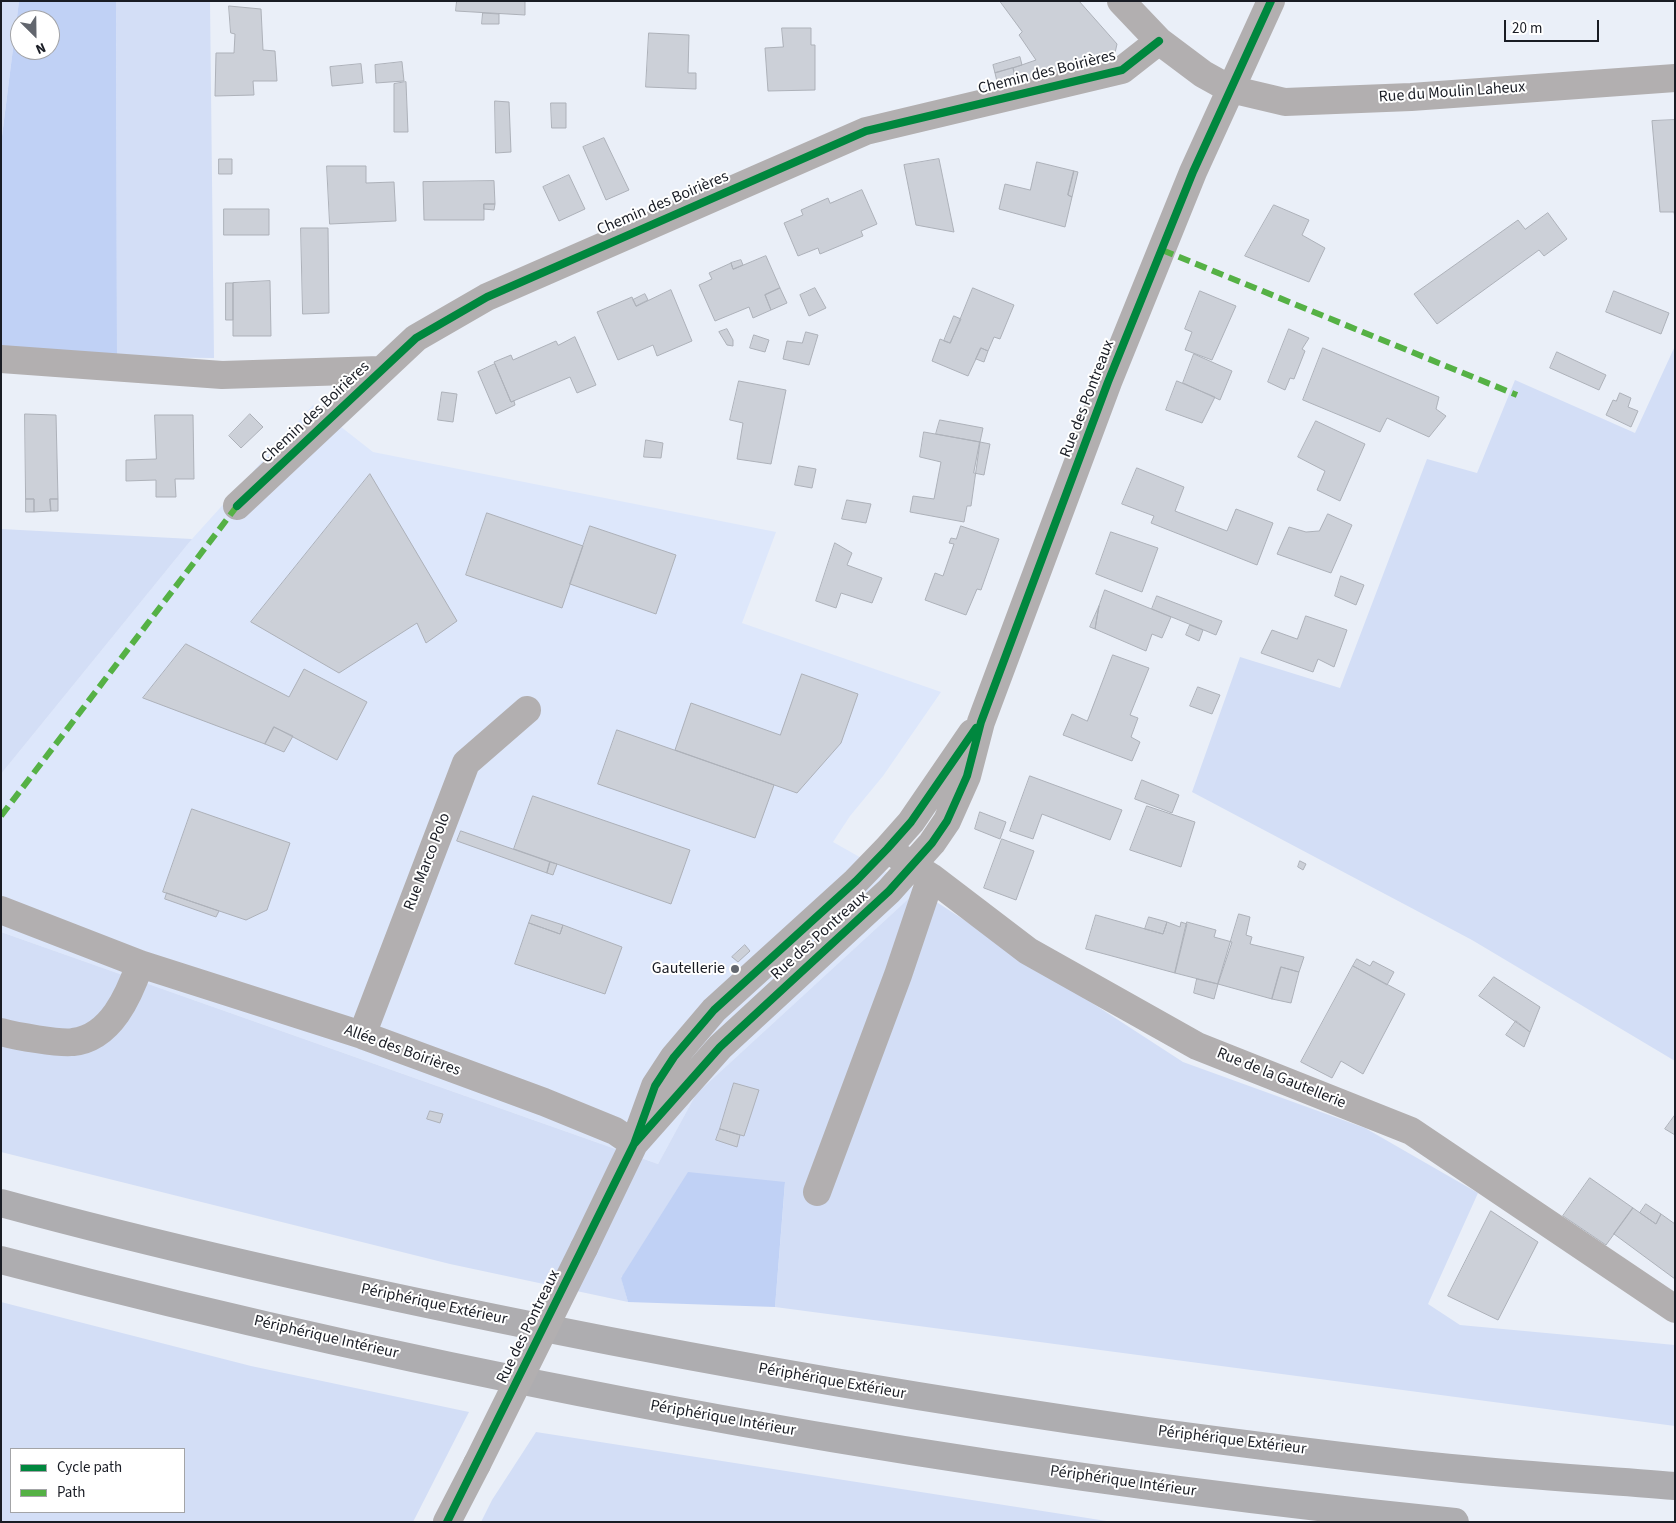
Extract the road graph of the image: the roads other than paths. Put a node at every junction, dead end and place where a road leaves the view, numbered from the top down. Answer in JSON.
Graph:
{"nodes":[{"id":1,"x":1121,"y":1,"type":"edge"},
{"id":2,"x":1271,"y":1,"type":"edge"},
{"id":3,"x":1159,"y":41,"type":"junction"},
{"id":4,"x":1675,"y":78,"type":"edge"},
{"id":5,"x":1230,"y":90,"type":"junction"},
{"id":6,"x":1,"y":359,"type":"edge"},
{"id":7,"x":380,"y":370,"type":"junction"},
{"id":8,"x":237,"y":506,"type":"dead end"},
{"id":9,"x":526,"y":710,"type":"dead end"},
{"id":10,"x":981,"y":722,"type":"junction"},
{"id":11,"x":887,"y":849,"type":"junction"},
{"id":12,"x":922,"y":871,"type":"junction"},
{"id":13,"x":1,"y":910,"type":"edge"},
{"id":14,"x":152,"y":969,"type":"junction"},
{"id":15,"x":1,"y":1032,"type":"edge"},
{"id":16,"x":362,"y":1035,"type":"junction"},
{"id":17,"x":634,"y":1144,"type":"junction"},
{"id":18,"x":817,"y":1192,"type":"dead end"},
{"id":19,"x":1,"y":1204,"type":"edge"},
{"id":20,"x":1,"y":1260,"type":"edge"},
{"id":21,"x":1675,"y":1309,"type":"edge"},
{"id":22,"x":1675,"y":1486,"type":"edge"},
{"id":23,"x":447,"y":1522,"type":"edge"},
{"id":24,"x":1455,"y":1522,"type":"edge"}],
"edges":[{"from":1,"to":3,"type":"street","name":"Rue du Moulin Laheux"},
{"from":2,"to":5,"type":"street","name":"Rue des Pontreaux"},
{"from":3,"to":5,"type":"street","name":"Rue du Moulin Laheux"},
{"from":3,"to":7,"type":"street","name":"Chemin des Boirières"},
{"from":4,"to":5,"type":"street","name":"Rue du Moulin Laheux"},
{"from":5,"to":10,"type":"street","name":"Rue des Pontreaux"},
{"from":6,"to":7,"type":"street","name":"Chemin des Boirières"},
{"from":7,"to":8,"type":"street","name":"Chemin des Boirières"},
{"from":9,"to":16,"type":"street","name":"Rue Marco Polo"},
{"from":10,"to":11,"type":"street","name":"Rue des Pontreaux"},
{"from":10,"to":12,"type":"street","name":"Rue des Pontreaux"},
{"from":11,"to":12,"type":"street","name":"Rue de la Gautellerie"},
{"from":11,"to":17,"type":"street","name":"Rue des Pontreaux"},
{"from":12,"to":17,"type":"street","name":"Rue des Pontreaux"},
{"from":12,"to":18,"type":"street"},
{"from":12,"to":21,"type":"street","name":"Rue de la Gautellerie"},
{"from":13,"to":14,"type":"street","name":"Allée des Boirières"},
{"from":14,"to":15,"type":"street"},
{"from":14,"to":16,"type":"street","name":"Allée des Boirières"},
{"from":16,"to":17,"type":"street","name":"Allée des Boirières"},
{"from":17,"to":23,"type":"street","name":"Rue des Pontreaux","bridge":true},
{"from":19,"to":22,"type":"highway","name":"Périphérique Extérieur"},
{"from":20,"to":24,"type":"highway","name":"Périphérique Intérieur"}]}
